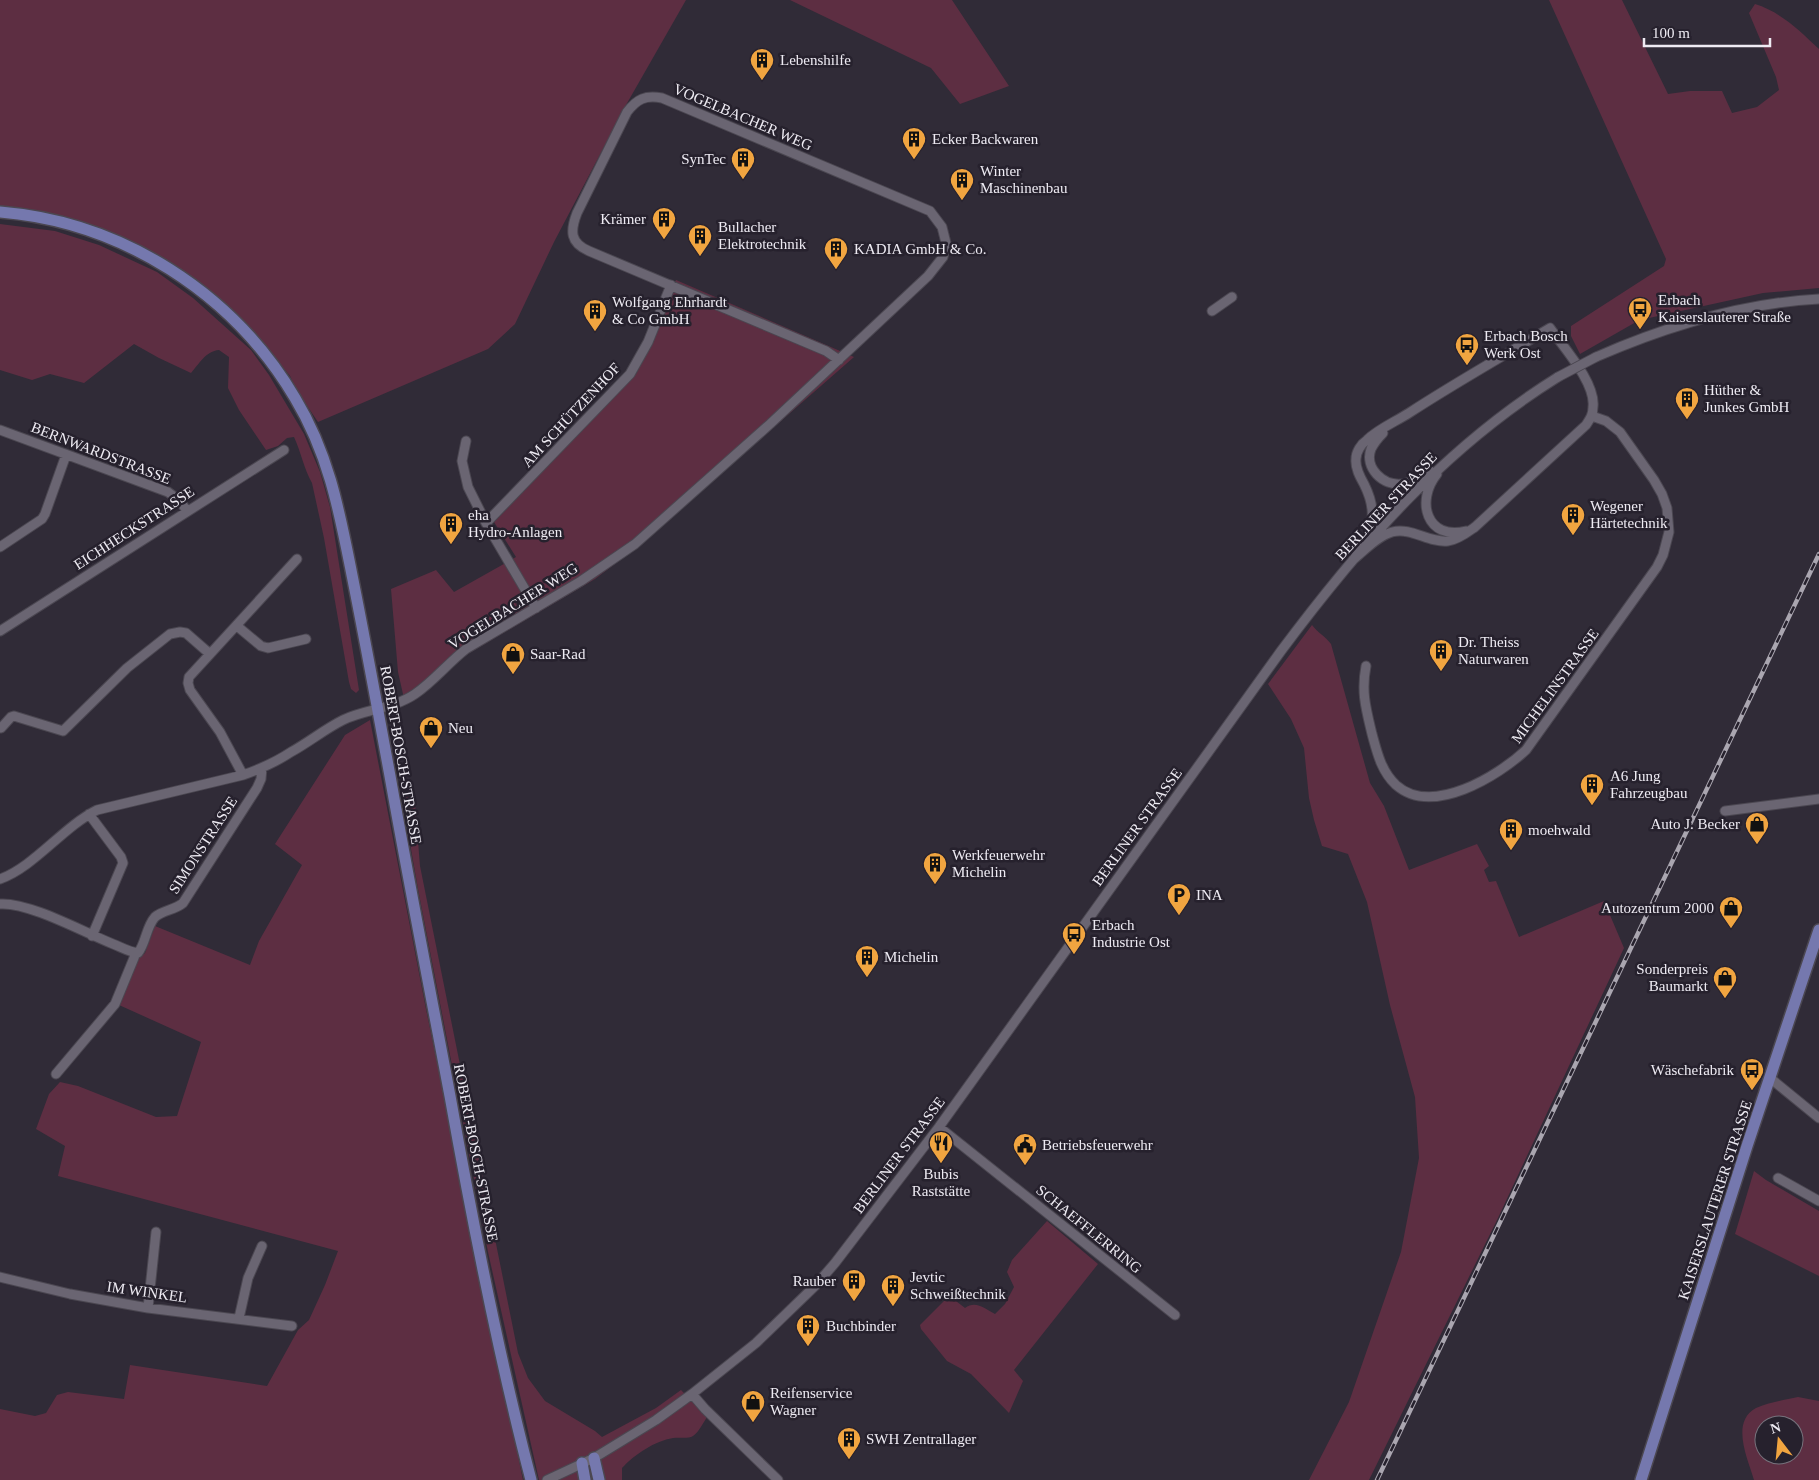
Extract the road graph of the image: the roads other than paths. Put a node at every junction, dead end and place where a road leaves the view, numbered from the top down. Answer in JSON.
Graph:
{"nodes":[{"id":1,"x":0,"y":212,"type":"edge"},
{"id":2,"x":671,"y":285,"type":"junction"},
{"id":3,"x":1232,"y":297,"type":"dead end"},
{"id":4,"x":1819,"y":299,"type":"edge"},
{"id":5,"x":1212,"y":311,"type":"dead end"},
{"id":6,"x":840,"y":360,"type":"junction"},
{"id":7,"x":1592,"y":416,"type":"junction"},
{"id":8,"x":1390,"y":425,"type":"junction"},
{"id":9,"x":0,"y":430,"type":"edge"},
{"id":10,"x":466,"y":441,"type":"dead end"},
{"id":11,"x":284,"y":450,"type":"dead end"},
{"id":12,"x":66,"y":455,"type":"junction"},
{"id":13,"x":1451,"y":456,"type":"junction"},
{"id":14,"x":186,"y":511,"type":"junction"},
{"id":15,"x":486,"y":523,"type":"junction"},
{"id":16,"x":1475,"y":527,"type":"junction"},
{"id":17,"x":0,"y":547,"type":"edge"},
{"id":18,"x":1354,"y":558,"type":"junction"},
{"id":19,"x":297,"y":559,"type":"dead end"},
{"id":20,"x":536,"y":608,"type":"junction"},
{"id":21,"x":237,"y":626,"type":"junction"},
{"id":22,"x":0,"y":631,"type":"edge"},
{"id":23,"x":306,"y":639,"type":"dead end"},
{"id":24,"x":210,"y":654,"type":"junction"},
{"id":25,"x":1366,"y":666,"type":"dead end"},
{"id":26,"x":378,"y":709,"type":"junction"},
{"id":27,"x":1,"y":728,"type":"dead end"},
{"id":28,"x":262,"y":768,"type":"junction"},
{"id":29,"x":243,"y":775,"type":"junction"},
{"id":30,"x":1819,"y":799,"type":"edge"},
{"id":31,"x":1725,"y":811,"type":"dead end"},
{"id":32,"x":90,"y":814,"type":"junction"},
{"id":33,"x":0,"y":878,"type":"edge"},
{"id":34,"x":0,"y":904,"type":"edge"},
{"id":35,"x":1819,"y":930,"type":"edge"},
{"id":36,"x":92,"y":936,"type":"junction"},
{"id":37,"x":136,"y":953,"type":"junction"},
{"id":38,"x":56,"y":1074,"type":"dead end"},
{"id":39,"x":1770,"y":1078,"type":"junction"},
{"id":40,"x":1819,"y":1118,"type":"edge"},
{"id":41,"x":939,"y":1127,"type":"junction"},
{"id":42,"x":1778,"y":1178,"type":"dead end"},
{"id":43,"x":1819,"y":1201,"type":"edge"},
{"id":44,"x":156,"y":1232,"type":"dead end"},
{"id":45,"x":262,"y":1246,"type":"dead end"},
{"id":46,"x":0,"y":1278,"type":"edge"},
{"id":47,"x":148,"y":1308,"type":"junction"},
{"id":48,"x":1175,"y":1315,"type":"dead end"},
{"id":49,"x":239,"y":1318,"type":"junction"},
{"id":50,"x":292,"y":1326,"type":"dead end"},
{"id":51,"x":692,"y":1394,"type":"junction"},
{"id":52,"x":594,"y":1458,"type":"junction"},
{"id":53,"x":582,"y":1463,"type":"junction"},
{"id":54,"x":531,"y":1480,"type":"edge"},
{"id":55,"x":547,"y":1480,"type":"edge"},
{"id":56,"x":585,"y":1480,"type":"edge"},
{"id":57,"x":599,"y":1480,"type":"edge"},
{"id":58,"x":778,"y":1480,"type":"edge"},
{"id":59,"x":1641,"y":1480,"type":"edge"}],
"edges":[{"from":1,"to":26,"type":"main road","name":"ROBERT-BOSCH-STRASSE"},
{"from":2,"to":6,"type":"street","name":"VOGELBACHER WEG"},
{"from":2,"to":6,"type":"street","name":"VOGELBACHER WEG"},
{"from":2,"to":15,"type":"street","name":"AM SCHÜTZENHOF"},
{"from":3,"to":5,"type":"street"},
{"from":4,"to":13,"type":"street","name":"BERLINER STRASSE","bridge":true},
{"from":6,"to":20,"type":"street","name":"VOGELBACHER WEG"},
{"from":7,"to":8,"type":"street"},
{"from":7,"to":16,"type":"street"},
{"from":7,"to":25,"type":"street","name":"MICHELINSTRASSE"},
{"from":8,"to":13,"type":"street"},
{"from":8,"to":18,"type":"street"},
{"from":9,"to":12,"type":"street","name":"BERNWARDSTRASSE"},
{"from":10,"to":15,"type":"street"},
{"from":11,"to":14,"type":"street","name":"EICHHECKSTRASSE"},
{"from":12,"to":14,"type":"street","name":"BERNWARDSTRASSE"},
{"from":12,"to":17,"type":"street"},
{"from":13,"to":16,"type":"street"},
{"from":13,"to":18,"type":"street","name":"BERLINER STRASSE"},
{"from":14,"to":22,"type":"street","name":"EICHHECKSTRASSE"},
{"from":15,"to":20,"type":"street"},
{"from":16,"to":18,"type":"street"},
{"from":18,"to":41,"type":"street","name":"BERLINER STRASSE"},
{"from":19,"to":21,"type":"street"},
{"from":20,"to":26,"type":"street","name":"VOGELBACHER WEG"},
{"from":21,"to":23,"type":"street"},
{"from":21,"to":24,"type":"street"},
{"from":24,"to":27,"type":"street"},
{"from":24,"to":29,"type":"street"},
{"from":26,"to":28,"type":"street","name":"VOGELBACHER WEG"},
{"from":26,"to":54,"type":"main road","name":"ROBERT-BOSCH-STRASSE"},
{"from":28,"to":29,"type":"street","name":"VOGELBACHER WEG"},
{"from":28,"to":37,"type":"street","name":"SIMONSTRASSE"},
{"from":29,"to":32,"type":"street","name":"VOGELBACHER WEG"},
{"from":30,"to":31,"type":"street"},
{"from":32,"to":33,"type":"street","name":"VOGELBACHER WEG"},
{"from":32,"to":36,"type":"street"},
{"from":34,"to":36,"type":"street"},
{"from":35,"to":39,"type":"main road","name":"KAISERSLAUTERER STRASSE"},
{"from":36,"to":37,"type":"street"},
{"from":37,"to":38,"type":"street","name":"SIMONSTRASSE"},
{"from":39,"to":40,"type":"street"},
{"from":39,"to":59,"type":"main road","name":"KAISERSLAUTERER STRASSE"},
{"from":41,"to":48,"type":"street","name":"SCHAEFFLERRING"},
{"from":41,"to":51,"type":"street","name":"BERLINER STRASSE"},
{"from":42,"to":43,"type":"street"},
{"from":44,"to":47,"type":"street"},
{"from":45,"to":49,"type":"street"},
{"from":46,"to":47,"type":"street","name":"IM WINKEL"},
{"from":47,"to":49,"type":"street","name":"IM WINKEL"},
{"from":49,"to":50,"type":"street","name":"IM WINKEL"},
{"from":51,"to":52,"type":"street","name":"BERLINER STRASSE"},
{"from":51,"to":58,"type":"street"},
{"from":52,"to":53,"type":"street","name":"BERLINER STRASSE"},
{"from":52,"to":57,"type":"main road"},
{"from":53,"to":55,"type":"street","name":"BERLINER STRASSE"},
{"from":53,"to":56,"type":"main road"}]}
